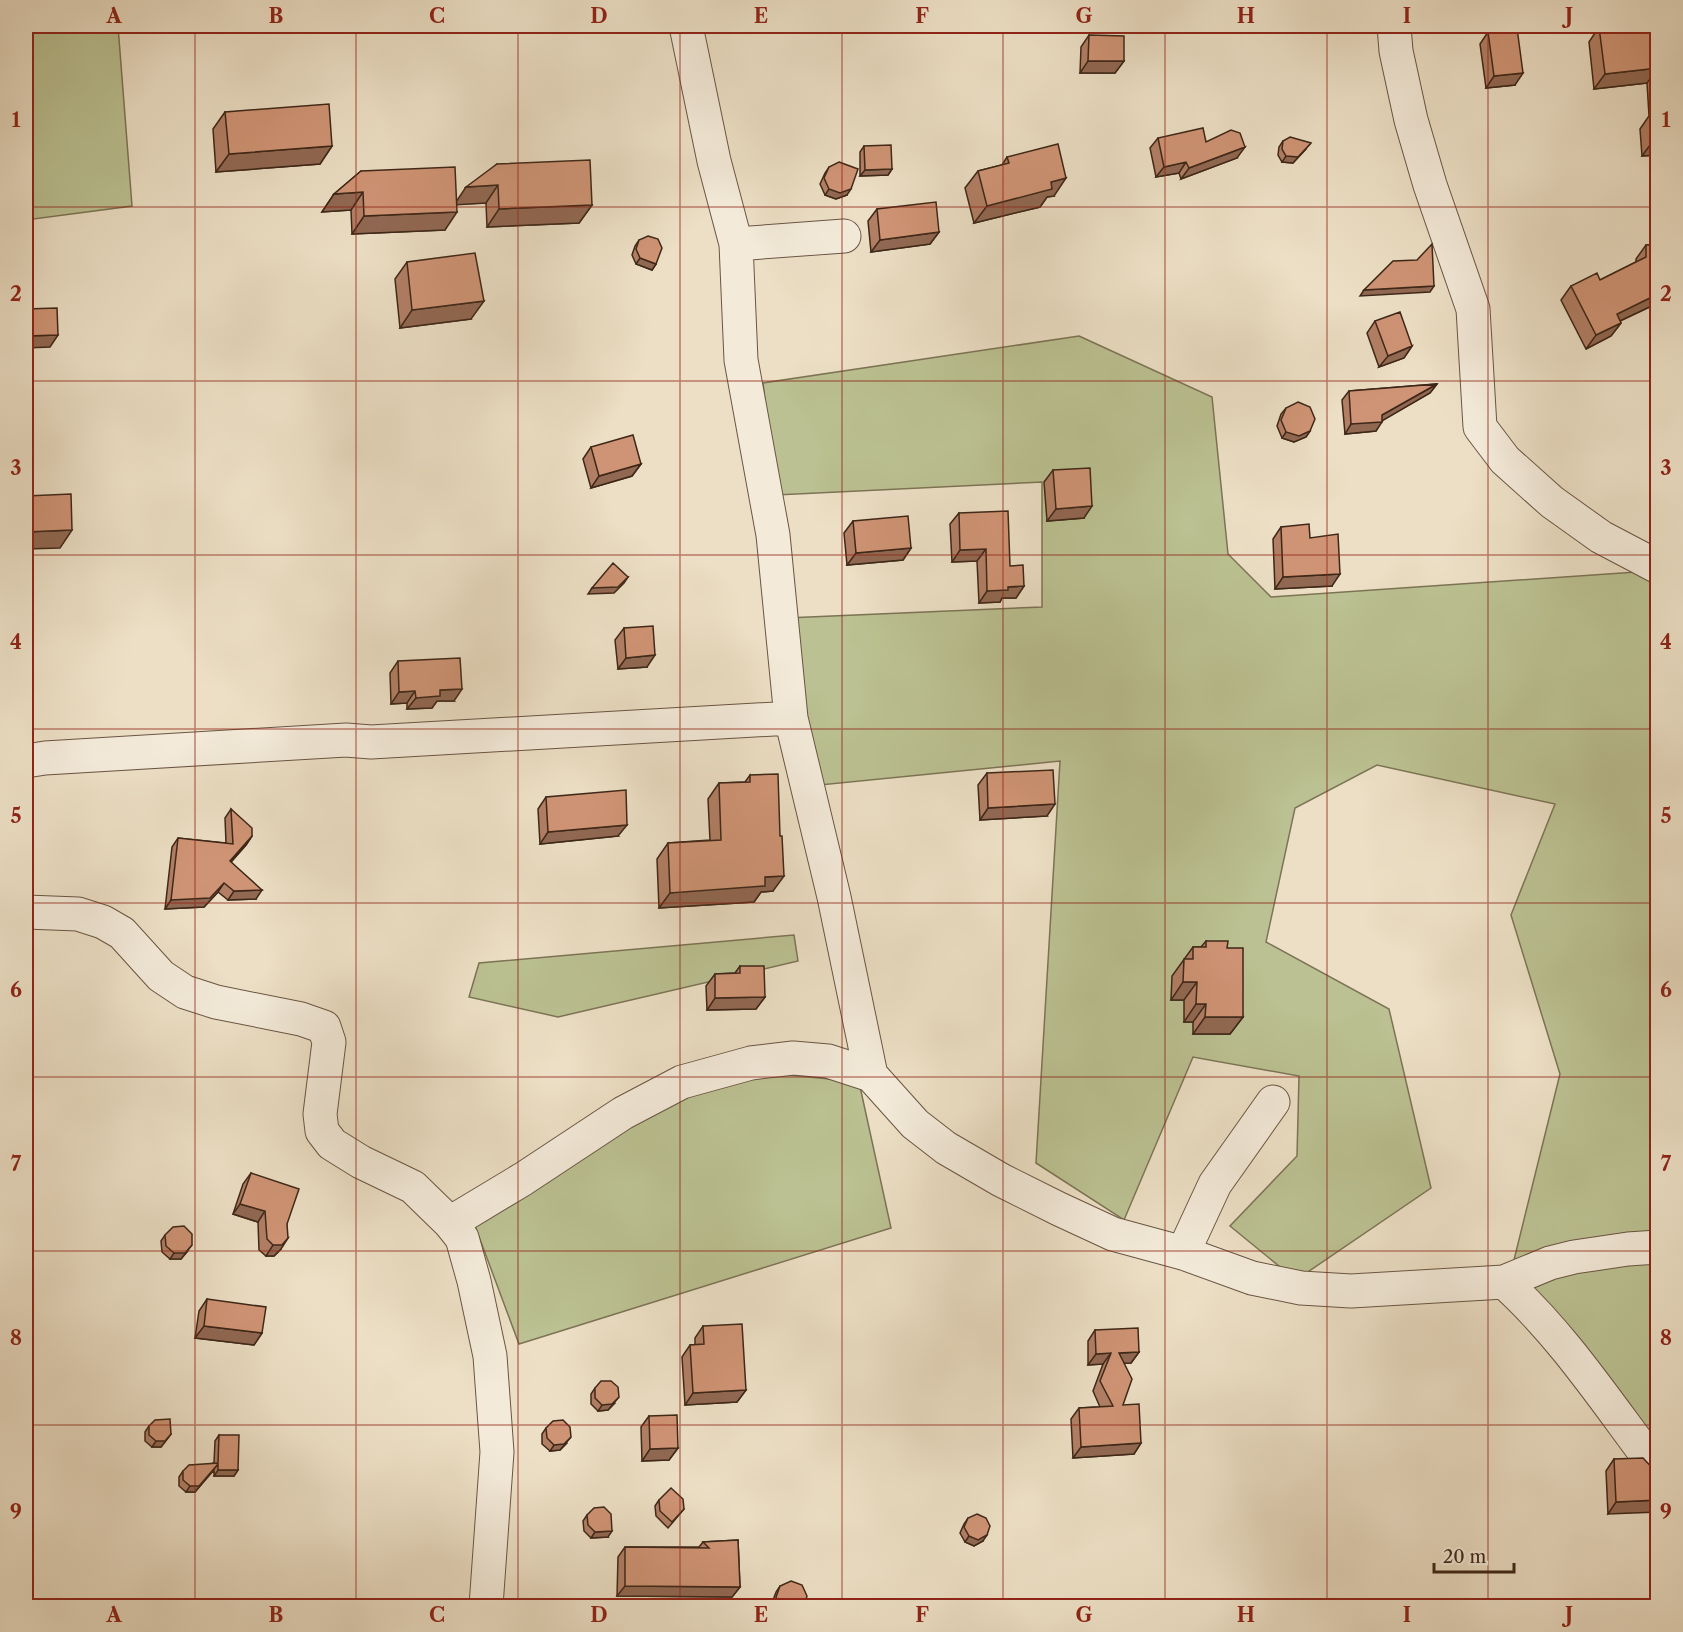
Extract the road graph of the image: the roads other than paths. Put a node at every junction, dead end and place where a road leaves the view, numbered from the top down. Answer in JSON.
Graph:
{"nodes":[{"id":1,"x":686,"y":26,"type":"edge"},
{"id":2,"x":1394,"y":26,"type":"edge"},
{"id":3,"x":844,"y":236,"type":"dead end"},
{"id":4,"x":736,"y":244,"type":"junction"},
{"id":5,"x":1658,"y":567,"type":"edge"},
{"id":6,"x":791,"y":718,"type":"junction"},
{"id":7,"x":26,"y":761,"type":"edge"},
{"id":8,"x":26,"y":912,"type":"edge"},
{"id":9,"x":871,"y":1075,"type":"junction"},
{"id":10,"x":1273,"y":1102,"type":"dead end"},
{"id":11,"x":450,"y":1223,"type":"junction"},
{"id":12,"x":1658,"y":1247,"type":"edge"},
{"id":13,"x":1183,"y":1253,"type":"junction"},
{"id":14,"x":1504,"y":1282,"type":"junction"},
{"id":15,"x":1658,"y":1470,"type":"edge"},
{"id":16,"x":486,"y":1606,"type":"edge"}],
"edges":[{"from":1,"to":4,"type":"street"},
{"from":2,"to":5,"type":"street"},
{"from":3,"to":4,"type":"street"},
{"from":4,"to":6,"type":"street"},
{"from":6,"to":7,"type":"street"},
{"from":6,"to":9,"type":"street"},
{"from":8,"to":11,"type":"street"},
{"from":9,"to":11,"type":"street"},
{"from":9,"to":13,"type":"street"},
{"from":10,"to":13,"type":"street"},
{"from":11,"to":16,"type":"street"},
{"from":12,"to":14,"type":"street"},
{"from":13,"to":14,"type":"street"},
{"from":14,"to":15,"type":"street"}]}
